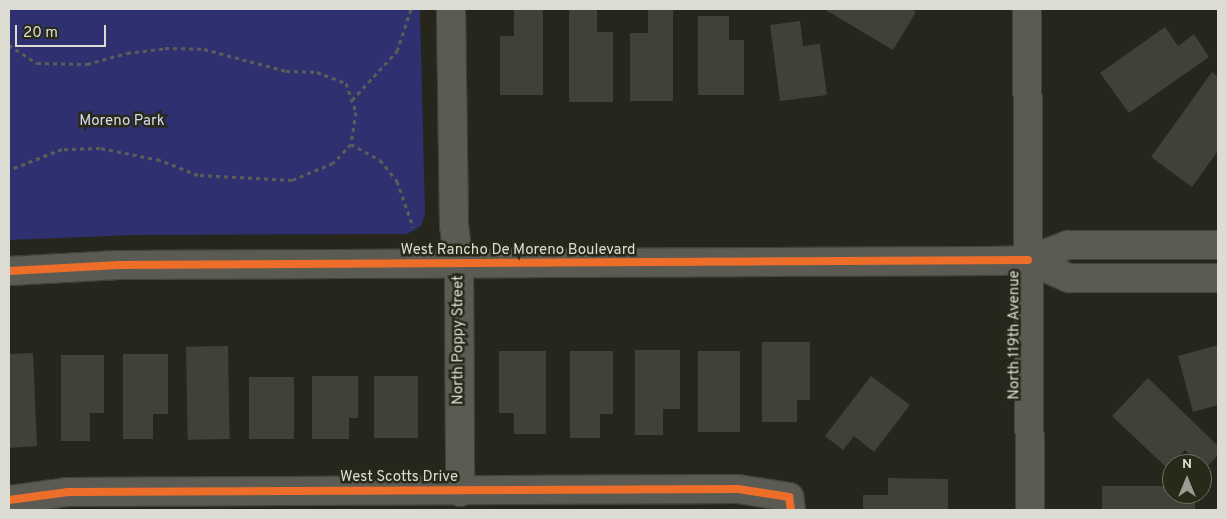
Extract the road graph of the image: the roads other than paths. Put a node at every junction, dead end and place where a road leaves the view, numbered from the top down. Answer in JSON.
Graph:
{"nodes":[{"id":1,"x":451,"y":9,"type":"edge"},
{"id":2,"x":1028,"y":9,"type":"edge"},
{"id":3,"x":1218,"y":245,"type":"edge"},
{"id":4,"x":1028,"y":260,"type":"junction"},
{"id":5,"x":459,"y":265,"type":"junction"},
{"id":6,"x":9,"y":271,"type":"edge"},
{"id":7,"x":1218,"y":278,"type":"edge"},
{"id":8,"x":460,"y":492,"type":"junction"},
{"id":9,"x":9,"y":500,"type":"edge"},
{"id":10,"x":790,"y":503,"type":"edge"},
{"id":11,"x":1030,"y":510,"type":"edge"}],
"edges":[{"from":1,"to":5,"type":"street","name":"North Poppy Street"},
{"from":2,"to":4,"type":"street","name":"North 119th Avenue"},
{"from":3,"to":4,"type":"street","name":"West Rancho De Moreno Boulevard"},
{"from":4,"to":5,"type":"street","name":"West Rancho De Moreno Boulevard"},
{"from":4,"to":7,"type":"street","name":"West Rancho De Moreno Boulevard"},
{"from":4,"to":11,"type":"street","name":"North 119th Avenue"},
{"from":5,"to":6,"type":"street","name":"West Rancho De Moreno Boulevard"},
{"from":5,"to":8,"type":"street","name":"North Poppy Street"},
{"from":8,"to":9,"type":"street","name":"West Scotts Drive"},
{"from":8,"to":10,"type":"street","name":"West Scotts Drive"}]}
